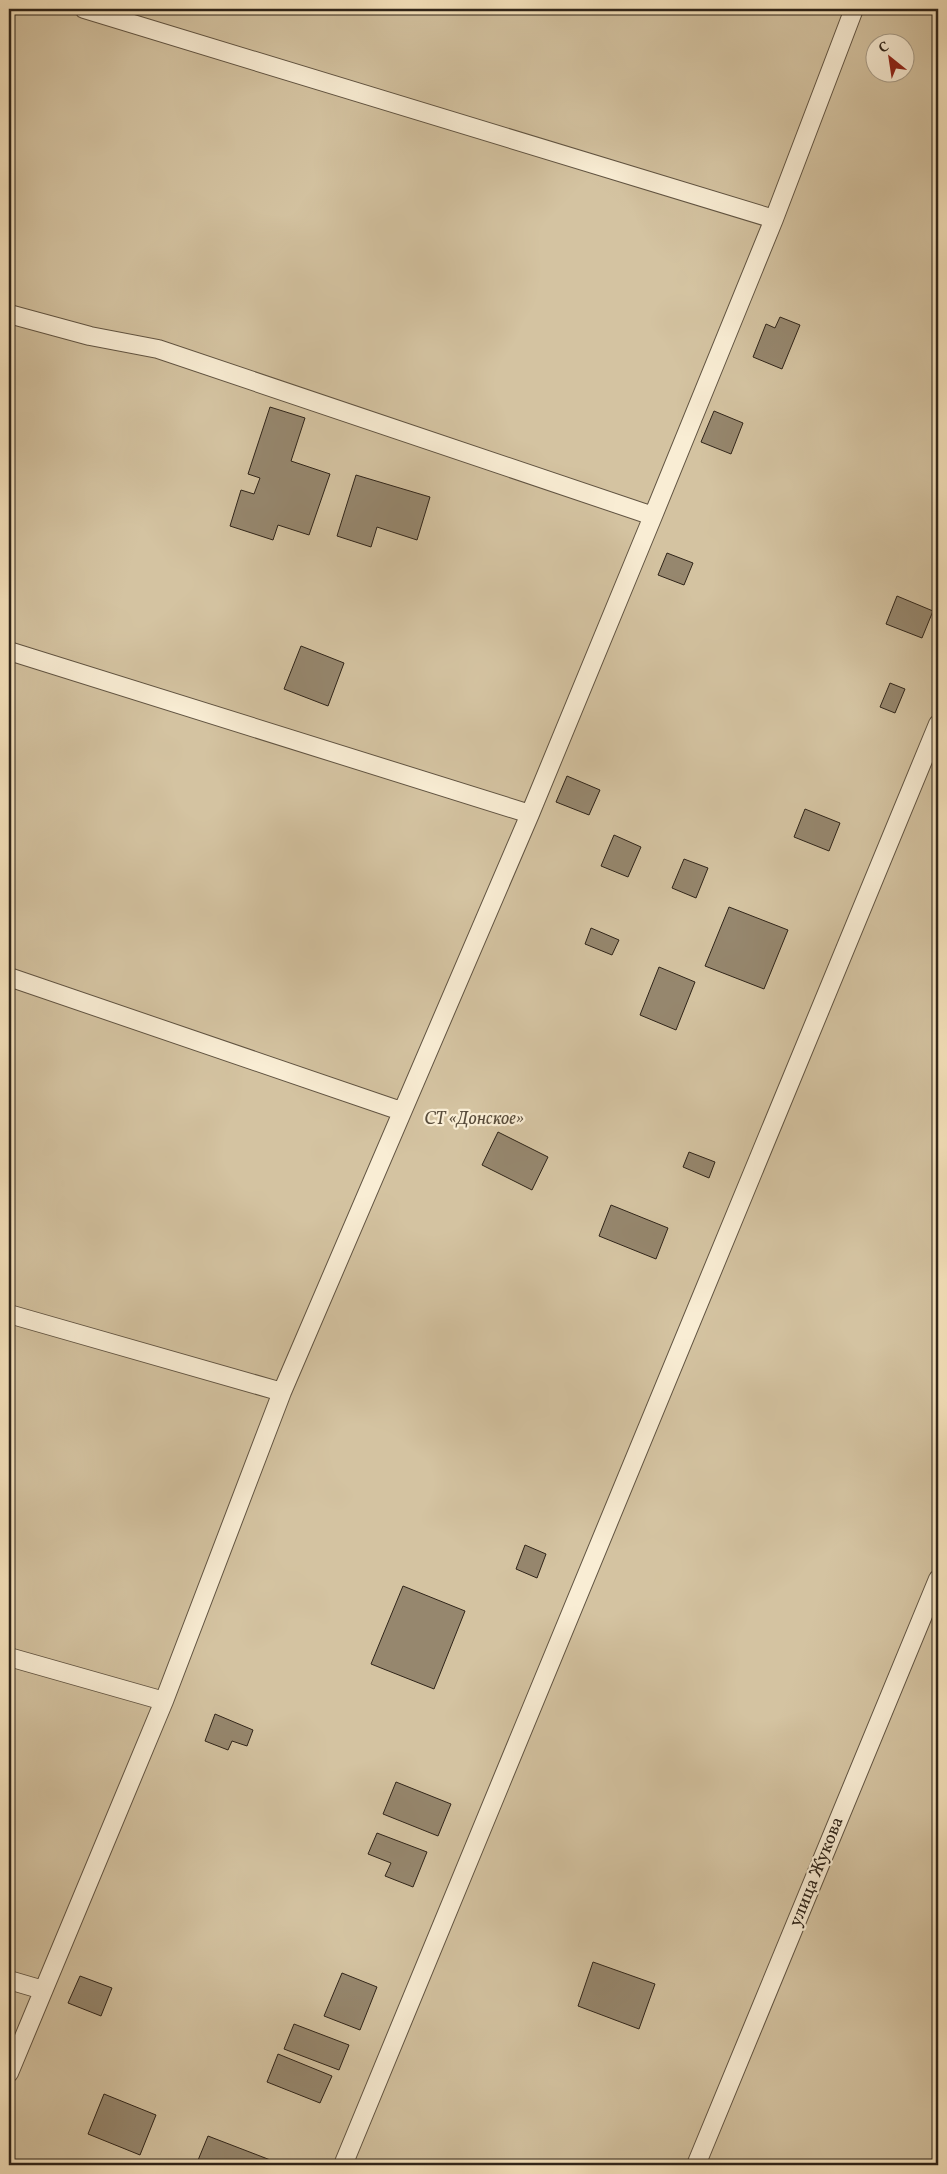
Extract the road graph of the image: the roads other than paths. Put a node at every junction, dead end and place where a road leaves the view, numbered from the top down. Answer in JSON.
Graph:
{"nodes":[{"id":1,"x":84,"y":9,"type":"edge"},
{"id":2,"x":854,"y":9,"type":"edge"},
{"id":3,"x":774,"y":219,"type":"junction"},
{"id":4,"x":9,"y":314,"type":"edge"},
{"id":5,"x":652,"y":516,"type":"junction"},
{"id":6,"x":9,"y":651,"type":"edge"},
{"id":7,"x":938,"y":724,"type":"edge"},
{"id":8,"x":530,"y":814,"type":"junction"},
{"id":9,"x":9,"y":976,"type":"edge"},
{"id":10,"x":401,"y":1111,"type":"junction"},
{"id":11,"x":9,"y":1314,"type":"edge"},
{"id":12,"x":282,"y":1392,"type":"junction"},
{"id":13,"x":938,"y":1579,"type":"edge"},
{"id":14,"x":9,"y":1656,"type":"edge"},
{"id":15,"x":164,"y":1701,"type":"junction"},
{"id":16,"x":9,"y":1980,"type":"edge"},
{"id":17,"x":43,"y":1990,"type":"junction"},
{"id":18,"x":9,"y":2073,"type":"edge"},
{"id":19,"x":343,"y":2165,"type":"edge"},
{"id":20,"x":696,"y":2165,"type":"edge"}],
"edges":[{"from":1,"to":3,"type":"lane"},
{"from":2,"to":3,"type":"lane"},
{"from":3,"to":5,"type":"lane"},
{"from":4,"to":5,"type":"lane"},
{"from":5,"to":8,"type":"lane"},
{"from":6,"to":8,"type":"lane"},
{"from":7,"to":19,"type":"lane"},
{"from":8,"to":10,"type":"lane"},
{"from":9,"to":10,"type":"lane"},
{"from":10,"to":12,"type":"lane"},
{"from":11,"to":12,"type":"lane"},
{"from":12,"to":15,"type":"lane"},
{"from":13,"to":20,"type":"lane","name":"улица Жукова"},
{"from":14,"to":15,"type":"lane"},
{"from":15,"to":17,"type":"lane"},
{"from":16,"to":17,"type":"lane"},
{"from":17,"to":18,"type":"lane"}]}
